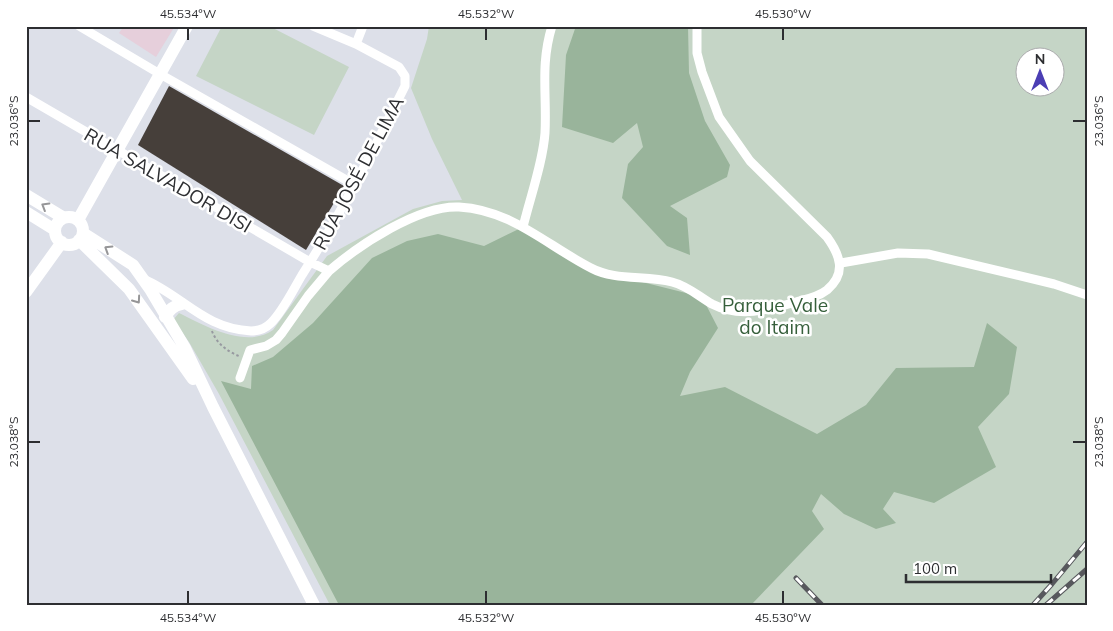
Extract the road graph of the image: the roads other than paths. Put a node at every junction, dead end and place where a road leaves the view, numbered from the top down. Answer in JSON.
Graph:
{"nodes":[{"id":1,"x":79,"y":26,"type":"edge"},
{"id":2,"x":187,"y":26,"type":"edge"},
{"id":3,"x":313,"y":26,"type":"edge"},
{"id":4,"x":363,"y":26,"type":"edge"},
{"id":5,"x":552,"y":26,"type":"edge"},
{"id":6,"x":697,"y":26,"type":"edge"},
{"id":7,"x":356,"y":44,"type":"junction"},
{"id":8,"x":160,"y":74,"type":"junction"},
{"id":9,"x":26,"y":97,"type":"edge"},
{"id":10,"x":117,"y":151,"type":"junction"},
{"id":11,"x":355,"y":185,"type":"junction"},
{"id":12,"x":26,"y":195,"type":"edge"},
{"id":13,"x":26,"y":212,"type":"edge"},
{"id":14,"x":64,"y":218,"type":"junction"},
{"id":15,"x":78,"y":220,"type":"junction"},
{"id":16,"x":523,"y":227,"type":"junction"},
{"id":17,"x":55,"y":230,"type":"junction"},
{"id":18,"x":81,"y":236,"type":"junction"},
{"id":19,"x":62,"y":242,"type":"junction"},
{"id":20,"x":310,"y":262,"type":"junction"},
{"id":21,"x":840,"y":263,"type":"junction"},
{"id":22,"x":330,"y":271,"type":"junction"},
{"id":23,"x":143,"y":279,"type":"junction"},
{"id":24,"x":123,"y":282,"type":"junction"},
{"id":25,"x":26,"y":292,"type":"edge"},
{"id":26,"x":1087,"y":296,"type":"edge"},
{"id":27,"x":182,"y":304,"type":"junction"},
{"id":28,"x":166,"y":318,"type":"junction"},
{"id":29,"x":240,"y":378,"type":"dead end"},
{"id":30,"x":213,"y":407,"type":"junction"},
{"id":31,"x":314,"y":605,"type":"edge"}],
"edges":[{"from":1,"to":8,"type":"street"},
{"from":2,"to":8,"type":"main road"},
{"from":3,"to":7,"type":"street","name":"RUA JOSÉ DE LIMA"},
{"from":4,"to":7,"type":"street"},
{"from":5,"to":16,"type":"street"},
{"from":6,"to":21,"type":"street"},
{"from":7,"to":11,"type":"street","name":"RUA JOSÉ DE LIMA"},
{"from":8,"to":10,"type":"main road"},
{"from":8,"to":11,"type":"street"},
{"from":9,"to":10,"type":"street","name":"RUA SALVADOR DISI"},
{"from":10,"to":15,"type":"main road"},
{"from":10,"to":20,"type":"street","name":"RUA SALVADOR DISI"},
{"from":11,"to":20,"type":"street","name":"RUA JOSÉ DE LIMA"},
{"from":14,"to":12,"type":"main road","one_way":true},
{"from":13,"to":17,"type":"main road"},
{"from":14,"to":15,"type":"main road"},
{"from":14,"to":17,"type":"main road"},
{"from":15,"to":18,"type":"main road"},
{"from":16,"to":21,"type":"street"},
{"from":16,"to":22,"type":"street"},
{"from":17,"to":19,"type":"main road"},
{"from":18,"to":19,"type":"main road"},
{"from":23,"to":18,"type":"main road","one_way":true},
{"from":18,"to":24,"type":"main road"},
{"from":19,"to":25,"type":"main road"},
{"from":20,"to":22,"type":"street","name":"RUA SALVADOR DISI"},
{"from":20,"to":27,"type":"street","name":"RUA JOSÉ DE LIMA"},
{"from":21,"to":26,"type":"street"},
{"from":22,"to":29,"type":"street"},
{"from":23,"to":24,"type":"main road"},
{"from":23,"to":27,"type":"street"},
{"from":23,"to":28,"type":"main road"},
{"from":24,"to":30,"type":"main road","one_way":true},
{"from":27,"to":28,"type":"main road"},
{"from":28,"to":30,"type":"main road"},
{"from":30,"to":31,"type":"main road"}]}
